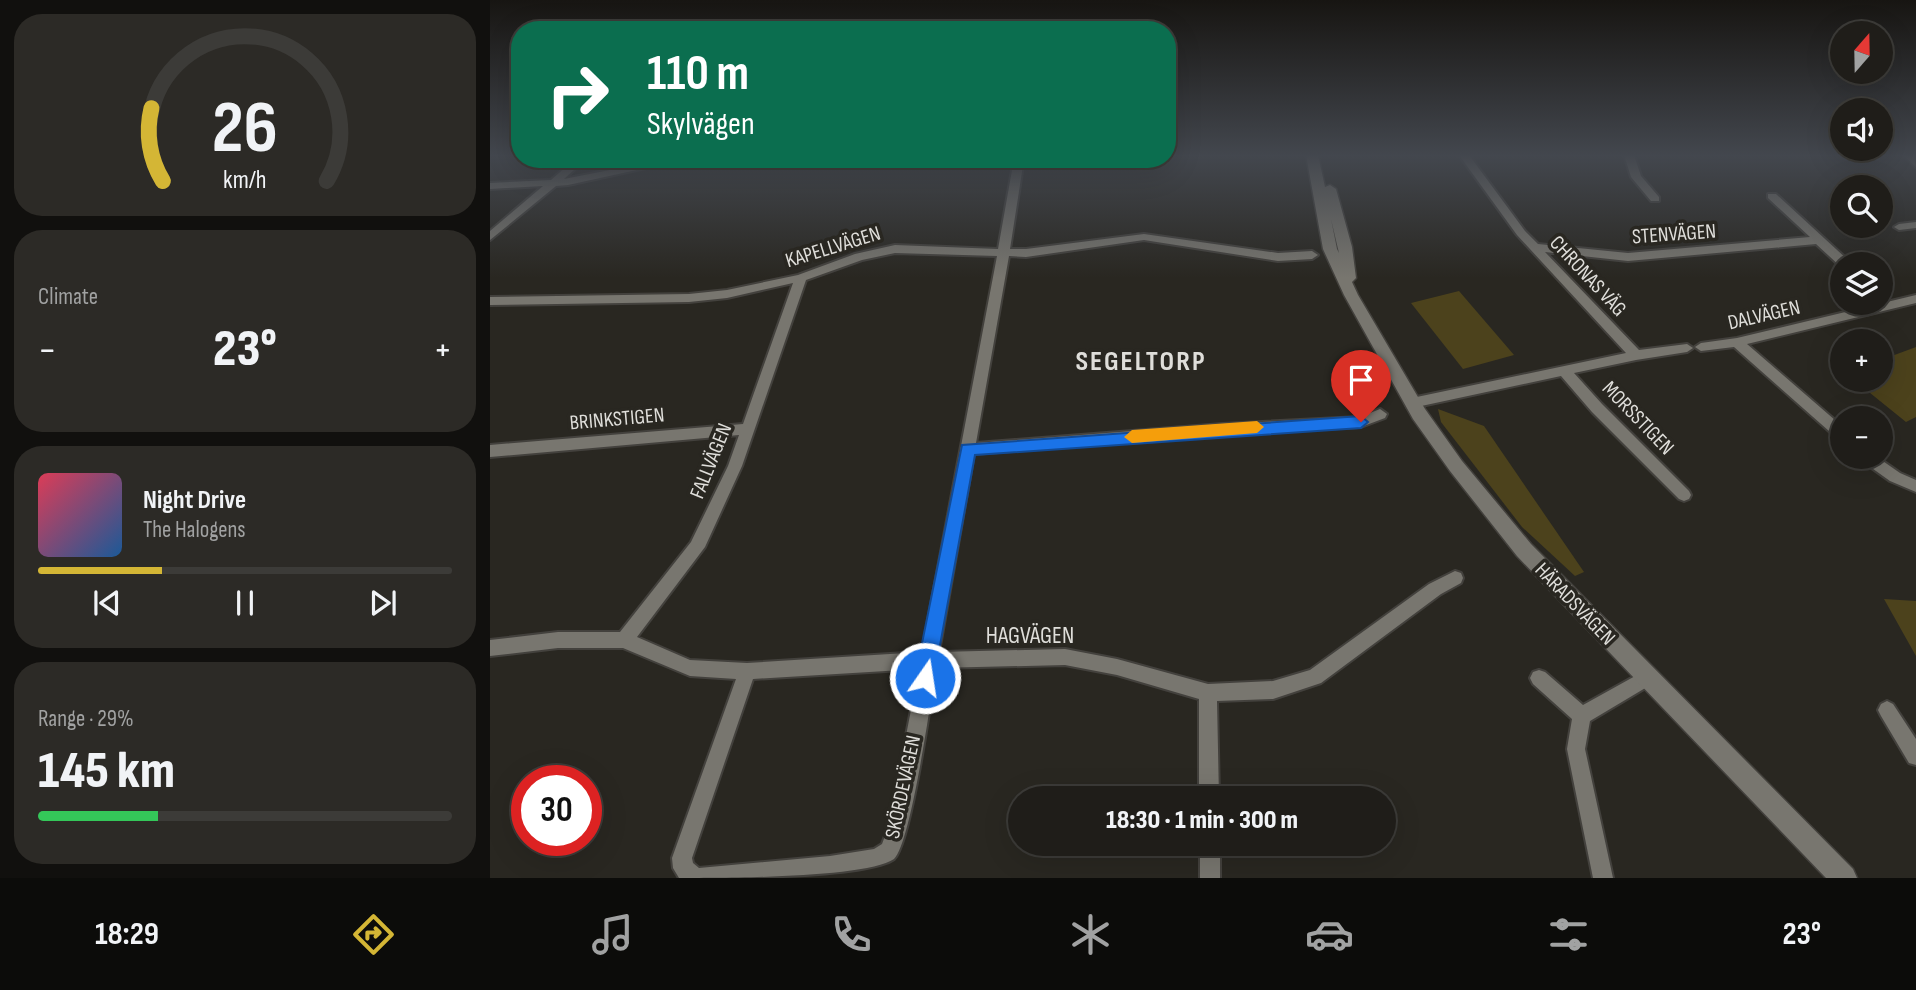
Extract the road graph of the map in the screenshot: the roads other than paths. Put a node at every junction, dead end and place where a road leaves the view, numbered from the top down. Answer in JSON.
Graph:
{"nodes":[{"id":1,"x":536,"y":196,"type":"edge"},
{"id":2,"x":1013,"y":196,"type":"edge"},
{"id":3,"x":1320,"y":196,"type":"edge"},
{"id":4,"x":1332,"y":196,"type":"edge"},
{"id":5,"x":1496,"y":196,"type":"edge"},
{"id":6,"x":1652,"y":196,"type":"edge"},
{"id":7,"x":1772,"y":196,"type":"dead end"},
{"id":8,"x":1655,"y":199,"type":"dead end"},
{"id":9,"x":1916,"y":225,"type":"edge"},
{"id":10,"x":1899,"y":227,"type":"dead end"},
{"id":11,"x":490,"y":237,"type":"edge"},
{"id":12,"x":1818,"y":240,"type":"junction"},
{"id":13,"x":1534,"y":247,"type":"junction"},
{"id":14,"x":1832,"y":252,"type":"edge"},
{"id":15,"x":1003,"y":254,"type":"junction"},
{"id":16,"x":1312,"y":255,"type":"dead end"},
{"id":17,"x":801,"y":278,"type":"junction"},
{"id":18,"x":1351,"y":295,"type":"junction"},
{"id":19,"x":1916,"y":299,"type":"edge"},
{"id":20,"x":490,"y":301,"type":"edge"},
{"id":21,"x":1893,"y":301,"type":"edge"},
{"id":22,"x":1836,"y":315,"type":"edge"},
{"id":23,"x":1737,"y":342,"type":"junction"},
{"id":24,"x":1636,"y":355,"type":"junction"},
{"id":25,"x":1563,"y":369,"type":"junction"},
{"id":26,"x":1412,"y":403,"type":"junction"},
{"id":27,"x":1380,"y":414,"type":"dead end"},
{"id":28,"x":1830,"y":424,"type":"edge"},
{"id":29,"x":747,"y":429,"type":"junction"},
{"id":30,"x":968,"y":449,"type":"junction"},
{"id":31,"x":490,"y":451,"type":"edge"},
{"id":32,"x":1884,"y":469,"type":"edge"},
{"id":33,"x":1916,"y":485,"type":"edge"},
{"id":34,"x":1684,"y":495,"type":"dead end"},
{"id":35,"x":1455,"y":578,"type":"dead end"},
{"id":36,"x":624,"y":640,"type":"junction"},
{"id":37,"x":490,"y":648,"type":"edge"},
{"id":38,"x":930,"y":660,"type":"junction"},
{"id":39,"x":747,"y":671,"type":"junction"},
{"id":40,"x":1539,"y":678,"type":"dead end"},
{"id":41,"x":1646,"y":678,"type":"junction"},
{"id":42,"x":1208,"y":693,"type":"junction"},
{"id":43,"x":1887,"y":710,"type":"dead end"},
{"id":44,"x":1582,"y":716,"type":"junction"},
{"id":45,"x":1916,"y":756,"type":"edge"},
{"id":46,"x":1209,"y":786,"type":"edge"},
{"id":47,"x":1210,"y":856,"type":"edge"},
{"id":48,"x":696,"y":878,"type":"edge"},
{"id":49,"x":1210,"y":878,"type":"edge"},
{"id":50,"x":1603,"y":878,"type":"edge"},
{"id":51,"x":1844,"y":878,"type":"edge"}],
"edges":[{"from":1,"to":11,"type":"street"},
{"from":2,"to":15,"type":"street","name":"SKÖRDEVÄGEN"},
{"from":3,"to":18,"type":"street","name":"HÄRADSVÄGEN"},
{"from":4,"to":18,"type":"street","name":"HÄRADSVÄGEN"},
{"from":5,"to":13,"type":"street","name":"CHRONAS VÄG"},
{"from":6,"to":8,"type":"street"},
{"from":7,"to":12,"type":"street"},
{"from":9,"to":10,"type":"street"},
{"from":12,"to":13,"type":"street","name":"STENVÄGEN"},
{"from":12,"to":14,"type":"street"},
{"from":13,"to":24,"type":"street","name":"CHRONAS VÄG"},
{"from":15,"to":16,"type":"street","name":"KAPELLVÄGEN"},
{"from":15,"to":17,"type":"street","name":"KAPELLVÄGEN"},
{"from":15,"to":30,"type":"street","name":"SKÖRDEVÄGEN"},
{"from":17,"to":20,"type":"street","name":"KAPELLVÄGEN"},
{"from":17,"to":29,"type":"street","name":"FALLVÄGEN"},
{"from":18,"to":26,"type":"street","name":"HÄRADSVÄGEN"},
{"from":19,"to":21,"type":"street","name":"DALVÄGEN"},
{"from":22,"to":23,"type":"street","name":"DALVÄGEN"},
{"from":23,"to":24,"type":"street","name":"DALVÄGEN"},
{"from":23,"to":28,"type":"street"},
{"from":24,"to":25,"type":"street"},
{"from":25,"to":26,"type":"street"},
{"from":25,"to":34,"type":"street","name":"MORSSTIGEN"},
{"from":26,"to":41,"type":"street","name":"HÄRADSVÄGEN"},
{"from":27,"to":30,"type":"street"},
{"from":29,"to":31,"type":"street","name":"BRINKSTIGEN"},
{"from":29,"to":36,"type":"street","name":"FALLVÄGEN"},
{"from":30,"to":38,"type":"street","name":"SKÖRDEVÄGEN"},
{"from":32,"to":33,"type":"street"},
{"from":35,"to":42,"type":"street","name":"HAGVÄGEN"},
{"from":36,"to":37,"type":"street","name":"HAGVÄGEN"},
{"from":36,"to":39,"type":"street","name":"HAGVÄGEN"},
{"from":38,"to":39,"type":"street","name":"HAGVÄGEN"},
{"from":38,"to":42,"type":"street","name":"HAGVÄGEN"},
{"from":38,"to":48,"type":"street","name":"SKÖRDEVÄGEN"},
{"from":39,"to":48,"type":"street","name":"SKÖRDEVÄGEN"},
{"from":40,"to":44,"type":"street"},
{"from":41,"to":44,"type":"street"},
{"from":41,"to":51,"type":"street","name":"HÄRADSVÄGEN"},
{"from":42,"to":46,"type":"street"},
{"from":43,"to":45,"type":"street"},
{"from":44,"to":50,"type":"street"},
{"from":47,"to":49,"type":"street"}]}
